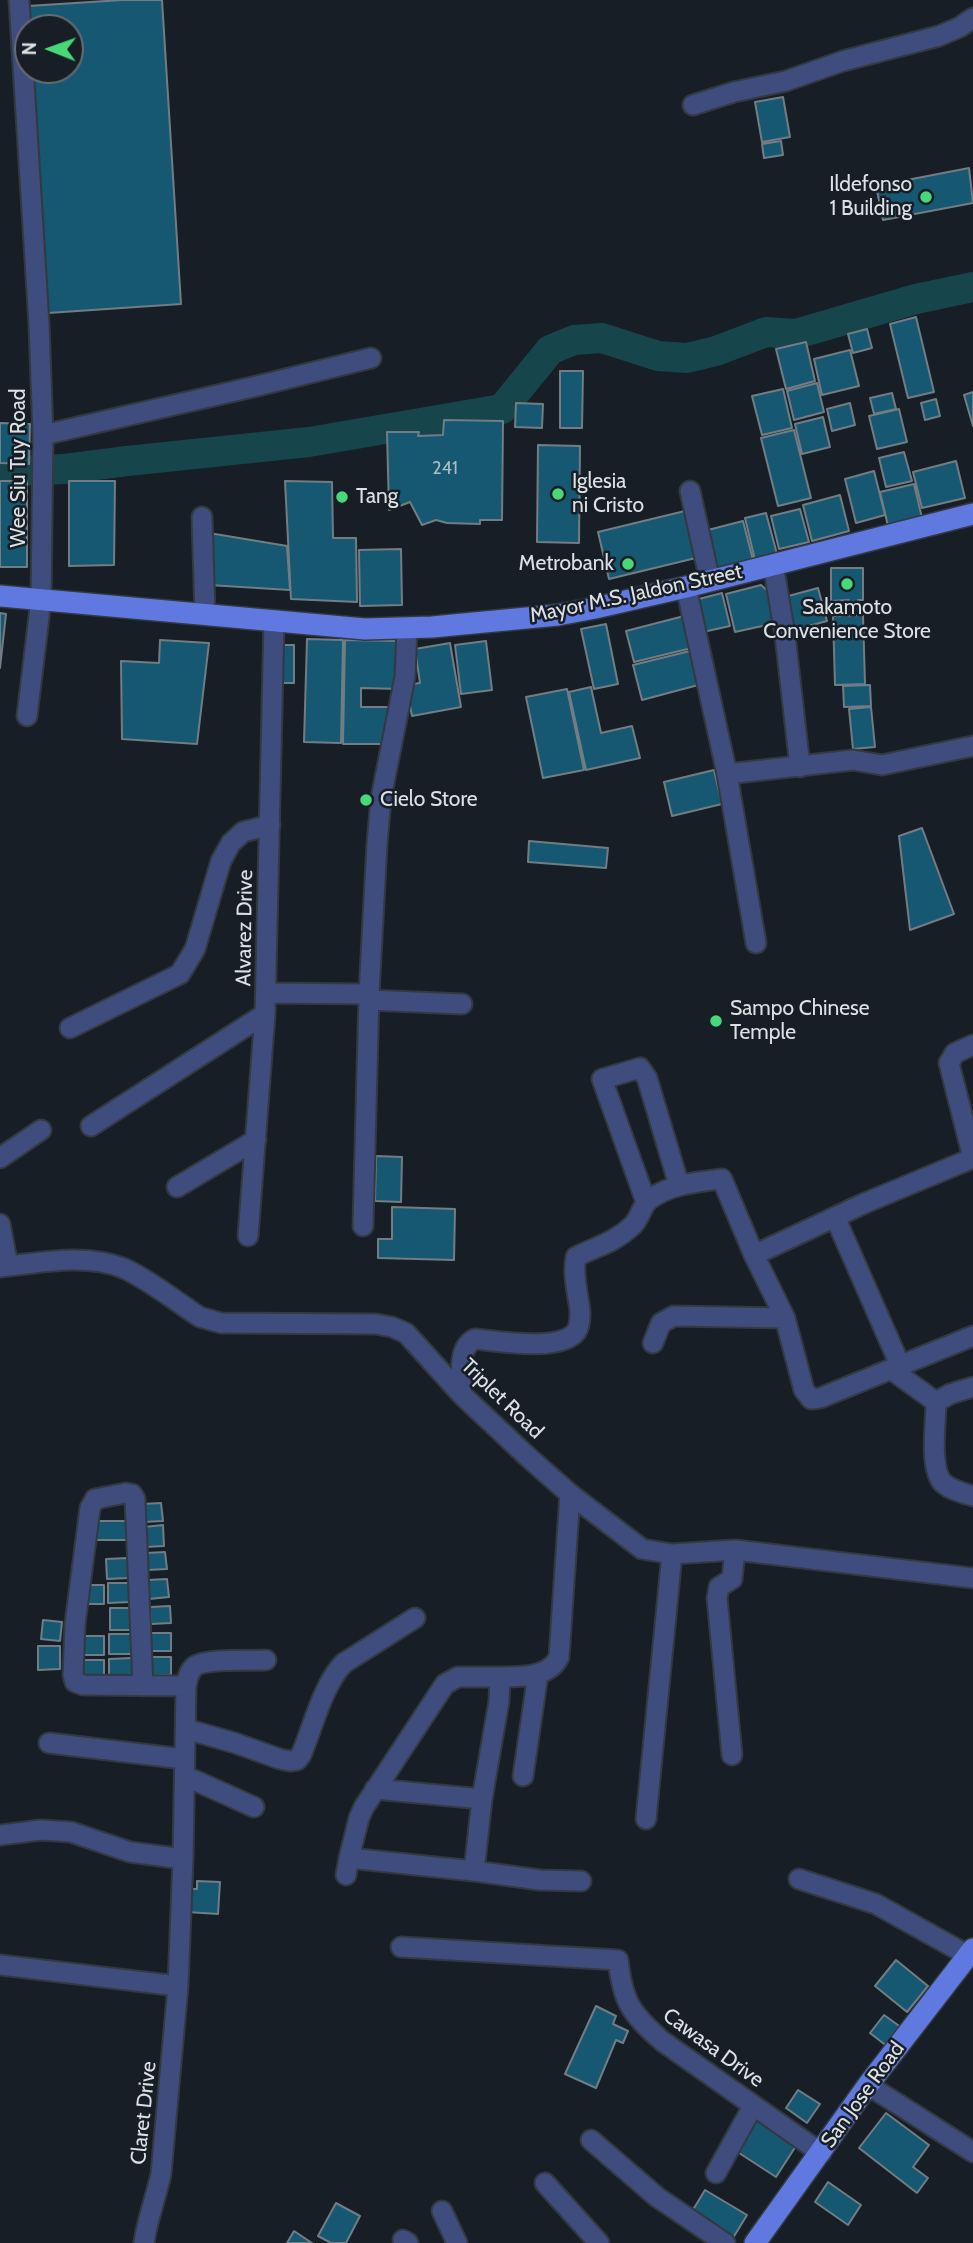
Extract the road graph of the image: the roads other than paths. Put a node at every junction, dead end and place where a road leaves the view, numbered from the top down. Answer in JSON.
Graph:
{"nodes":[{"id":1,"x":19,"y":0,"type":"edge"},
{"id":2,"x":973,"y":18,"type":"edge"},
{"id":3,"x":693,"y":105,"type":"dead end"},
{"id":4,"x":371,"y":358,"type":"dead end"},
{"id":5,"x":43,"y":435,"type":"junction"},
{"id":6,"x":690,"y":491,"type":"dead end"},
{"id":7,"x":973,"y":514,"type":"edge"},
{"id":8,"x":202,"y":517,"type":"dead end"},
{"id":9,"x":773,"y":564,"type":"junction"},
{"id":10,"x":710,"y":581,"type":"junction"},
{"id":11,"x":687,"y":587,"type":"junction"},
{"id":12,"x":0,"y":596,"type":"edge"},
{"id":13,"x":41,"y":600,"type":"junction"},
{"id":14,"x":205,"y":614,"type":"junction"},
{"id":15,"x":274,"y":621,"type":"junction"},
{"id":16,"x":407,"y":628,"type":"junction"},
{"id":17,"x":27,"y":716,"type":"dead end"},
{"id":18,"x":973,"y":746,"type":"edge"},
{"id":19,"x":800,"y":767,"type":"junction"},
{"id":20,"x":727,"y":774,"type":"junction"},
{"id":21,"x":270,"y":825,"type":"junction"},
{"id":22,"x":756,"y":943,"type":"dead end"},
{"id":23,"x":266,"y":993,"type":"junction"},
{"id":24,"x":369,"y":997,"type":"junction"},
{"id":25,"x":462,"y":1004,"type":"dead end"},
{"id":26,"x":265,"y":1014,"type":"junction"},
{"id":27,"x":70,"y":1028,"type":"dead end"},
{"id":28,"x":973,"y":1045,"type":"edge"},
{"id":29,"x":90,"y":1126,"type":"dead end"},
{"id":30,"x":41,"y":1130,"type":"dead end"},
{"id":31,"x":256,"y":1140,"type":"junction"},
{"id":32,"x":0,"y":1158,"type":"edge"},
{"id":33,"x":973,"y":1158,"type":"edge"},
{"id":34,"x":679,"y":1185,"type":"junction"},
{"id":35,"x":177,"y":1187,"type":"dead end"},
{"id":36,"x":646,"y":1202,"type":"junction"},
{"id":37,"x":835,"y":1217,"type":"junction"},
{"id":38,"x":0,"y":1224,"type":"edge"},
{"id":39,"x":363,"y":1226,"type":"dead end"},
{"id":40,"x":248,"y":1236,"type":"dead end"},
{"id":41,"x":754,"y":1255,"type":"junction"},
{"id":42,"x":4,"y":1267,"type":"edge"},
{"id":43,"x":785,"y":1318,"type":"junction"},
{"id":44,"x":973,"y":1336,"type":"edge"},
{"id":45,"x":653,"y":1343,"type":"dead end"},
{"id":46,"x":896,"y":1368,"type":"junction"},
{"id":47,"x":969,"y":1392,"type":"edge"},
{"id":48,"x":461,"y":1394,"type":"junction"},
{"id":49,"x":936,"y":1402,"type":"junction"},
{"id":50,"x":570,"y":1494,"type":"junction"},
{"id":51,"x":973,"y":1496,"type":"edge"},
{"id":52,"x":735,"y":1550,"type":"junction"},
{"id":53,"x":672,"y":1555,"type":"junction"},
{"id":54,"x":973,"y":1578,"type":"edge"},
{"id":55,"x":415,"y":1618,"type":"dead end"},
{"id":56,"x":266,"y":1660,"type":"dead end"},
{"id":57,"x":538,"y":1674,"type":"junction"},
{"id":58,"x":500,"y":1677,"type":"junction"},
{"id":59,"x":143,"y":1686,"type":"junction"},
{"id":60,"x":186,"y":1686,"type":"junction"},
{"id":61,"x":186,"y":1729,"type":"junction"},
{"id":62,"x":49,"y":1744,"type":"dead end"},
{"id":63,"x":732,"y":1755,"type":"dead end"},
{"id":64,"x":184,"y":1768,"type":"junction"},
{"id":65,"x":523,"y":1776,"type":"dead end"},
{"id":66,"x":375,"y":1788,"type":"junction"},
{"id":67,"x":482,"y":1799,"type":"junction"},
{"id":68,"x":254,"y":1807,"type":"dead end"},
{"id":69,"x":646,"y":1818,"type":"dead end"},
{"id":70,"x":0,"y":1835,"type":"edge"},
{"id":71,"x":183,"y":1859,"type":"junction"},
{"id":72,"x":474,"y":1871,"type":"junction"},
{"id":73,"x":799,"y":1879,"type":"dead end"},
{"id":74,"x":581,"y":1881,"type":"dead end"},
{"id":75,"x":401,"y":1947,"type":"dead end"},
{"id":76,"x":971,"y":1953,"type":"edge"},
{"id":77,"x":0,"y":1965,"type":"edge"},
{"id":78,"x":178,"y":1986,"type":"junction"},
{"id":79,"x":868,"y":2085,"type":"junction"},
{"id":80,"x":753,"y":2106,"type":"junction"},
{"id":81,"x":591,"y":2140,"type":"dead end"},
{"id":82,"x":973,"y":2152,"type":"edge"},
{"id":83,"x":821,"y":2153,"type":"junction"},
{"id":84,"x":716,"y":2174,"type":"dead end"},
{"id":85,"x":545,"y":2183,"type":"dead end"},
{"id":86,"x":442,"y":2211,"type":"dead end"},
{"id":87,"x":150,"y":2238,"type":"edge"},
{"id":88,"x":457,"y":2243,"type":"edge"},
{"id":89,"x":599,"y":2243,"type":"edge"},
{"id":90,"x":725,"y":2243,"type":"edge"},
{"id":91,"x":755,"y":2243,"type":"edge"}],
"edges":[{"from":1,"to":5,"type":"street","name":"Wee Siu Tuy Road"},
{"from":2,"to":3,"type":"street"},
{"from":4,"to":5,"type":"street"},
{"from":5,"to":13,"type":"street","name":"Wee Siu Tuy Road"},
{"from":6,"to":10,"type":"street"},
{"from":7,"to":9,"type":"main road","name":"Mayor M.S. Jaldon Street"},
{"from":8,"to":14,"type":"street"},
{"from":9,"to":10,"type":"main road","name":"Mayor M.S. Jaldon Street"},
{"from":9,"to":19,"type":"street"},
{"from":10,"to":11,"type":"main road","name":"Mayor M.S. Jaldon Street"},
{"from":11,"to":16,"type":"main road","name":"Mayor M.S. Jaldon Street"},
{"from":11,"to":20,"type":"street"},
{"from":12,"to":13,"type":"main road","name":"Mayor M.S. Jaldon Street"},
{"from":13,"to":14,"type":"main road","name":"Mayor M.S. Jaldon Street"},
{"from":13,"to":17,"type":"street","name":"Wee Siu Tuy Road"},
{"from":14,"to":15,"type":"main road","name":"Mayor M.S. Jaldon Street"},
{"from":15,"to":16,"type":"main road","name":"Mayor M.S. Jaldon Street"},
{"from":15,"to":21,"type":"street","name":"Alvarez Drive"},
{"from":16,"to":24,"type":"street"},
{"from":18,"to":19,"type":"street"},
{"from":19,"to":20,"type":"street"},
{"from":20,"to":22,"type":"street"},
{"from":21,"to":23,"type":"street","name":"Alvarez Drive"},
{"from":21,"to":27,"type":"street"},
{"from":23,"to":24,"type":"street"},
{"from":23,"to":26,"type":"street","name":"Alvarez Drive"},
{"from":24,"to":25,"type":"street"},
{"from":24,"to":39,"type":"street"},
{"from":26,"to":29,"type":"street"},
{"from":26,"to":31,"type":"street","name":"Alvarez Drive"},
{"from":28,"to":33,"type":"street"},
{"from":30,"to":32,"type":"street"},
{"from":31,"to":35,"type":"street"},
{"from":31,"to":40,"type":"street","name":"Alvarez Drive"},
{"from":33,"to":37,"type":"street"},
{"from":34,"to":36,"type":"street"},
{"from":34,"to":36,"type":"street"},
{"from":34,"to":41,"type":"street"},
{"from":36,"to":48,"type":"street"},
{"from":37,"to":41,"type":"street"},
{"from":37,"to":46,"type":"street"},
{"from":38,"to":42,"type":"street"},
{"from":41,"to":43,"type":"street"},
{"from":42,"to":48,"type":"street","name":"Triplet Road"},
{"from":43,"to":45,"type":"street"},
{"from":43,"to":46,"type":"street"},
{"from":44,"to":46,"type":"street"},
{"from":46,"to":49,"type":"street"},
{"from":47,"to":49,"type":"street"},
{"from":48,"to":50,"type":"street","name":"Triplet Road"},
{"from":49,"to":51,"type":"street"},
{"from":50,"to":53,"type":"street","name":"Triplet Road"},
{"from":50,"to":57,"type":"street"},
{"from":52,"to":53,"type":"street","name":"Triplet Road"},
{"from":52,"to":54,"type":"street","name":"Triplet Road"},
{"from":52,"to":63,"type":"street"},
{"from":53,"to":69,"type":"street"},
{"from":55,"to":61,"type":"street"},
{"from":56,"to":60,"type":"street"},
{"from":57,"to":58,"type":"street"},
{"from":57,"to":65,"type":"street"},
{"from":58,"to":66,"type":"street"},
{"from":58,"to":67,"type":"street"},
{"from":59,"to":59,"type":"street"},
{"from":59,"to":60,"type":"street"},
{"from":60,"to":61,"type":"street","name":"Claret Drive"},
{"from":61,"to":64,"type":"street","name":"Claret Drive"},
{"from":62,"to":64,"type":"street"},
{"from":64,"to":68,"type":"street"},
{"from":64,"to":71,"type":"street","name":"Claret Drive"},
{"from":66,"to":67,"type":"street"},
{"from":66,"to":72,"type":"street"},
{"from":67,"to":72,"type":"street"},
{"from":70,"to":71,"type":"street"},
{"from":71,"to":78,"type":"street","name":"Claret Drive"},
{"from":72,"to":74,"type":"street"},
{"from":73,"to":76,"type":"street"},
{"from":75,"to":80,"type":"street","name":"Cawasa Drive"},
{"from":76,"to":79,"type":"main road","name":"San Jose Road"},
{"from":77,"to":78,"type":"street"},
{"from":78,"to":87,"type":"street","name":"Claret Drive"},
{"from":79,"to":82,"type":"street"},
{"from":79,"to":83,"type":"main road","name":"San Jose Road"},
{"from":80,"to":83,"type":"street","name":"Cawasa Drive"},
{"from":80,"to":84,"type":"street"},
{"from":81,"to":90,"type":"street"},
{"from":83,"to":91,"type":"main road","name":"San Jose Road"},
{"from":85,"to":89,"type":"street"},
{"from":86,"to":88,"type":"street"}]}
